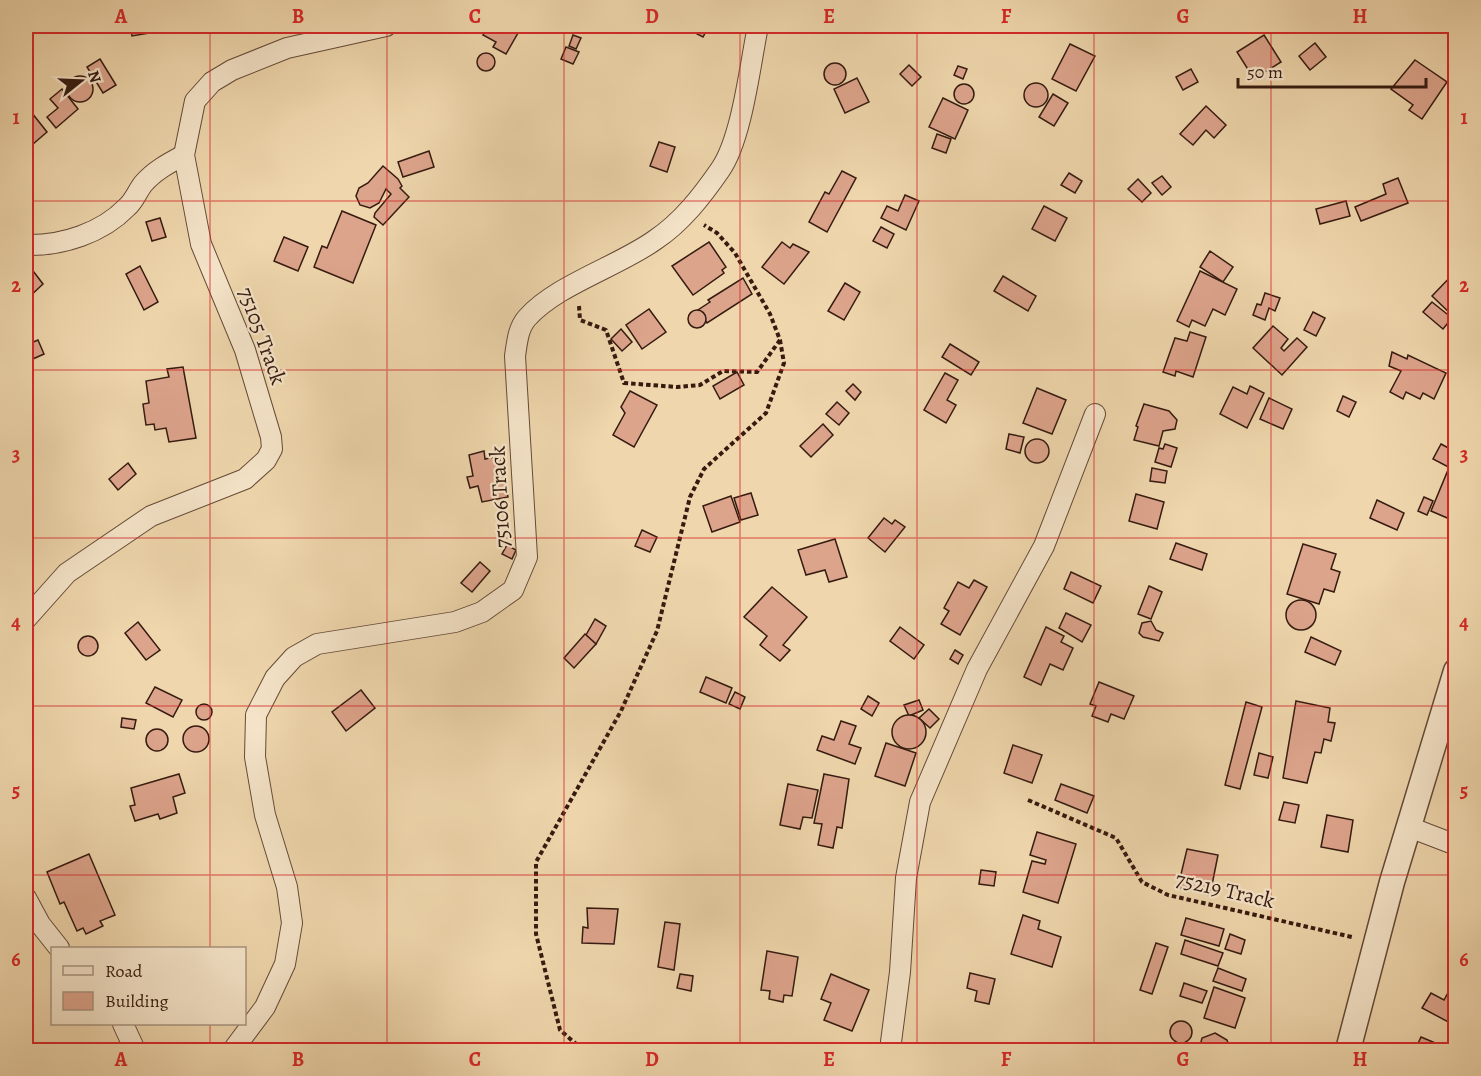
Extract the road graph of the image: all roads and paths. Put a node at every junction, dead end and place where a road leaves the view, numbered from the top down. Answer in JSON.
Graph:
{"nodes":[{"id":1,"x":386,"y":26,"type":"edge"},
{"id":2,"x":758,"y":26,"type":"edge"},
{"id":3,"x":184,"y":155,"type":"junction"},
{"id":4,"x":686,"y":214,"type":"junction"},
{"id":5,"x":26,"y":245,"type":"edge"},
{"id":6,"x":577,"y":284,"type":"junction"},
{"id":7,"x":780,"y":340,"type":"junction"},
{"id":8,"x":1095,"y":414,"type":"dead end"},
{"id":9,"x":26,"y":619,"type":"edge"},
{"id":10,"x":1455,"y":671,"type":"edge"},
{"id":11,"x":1028,"y":800,"type":"dead end"},
{"id":12,"x":1409,"y":827,"type":"junction"},
{"id":13,"x":1455,"y":845,"type":"edge"},
{"id":14,"x":26,"y":897,"type":"edge"},
{"id":15,"x":1376,"y":943,"type":"junction"},
{"id":16,"x":58,"y":947,"type":"edge"},
{"id":17,"x":124,"y":1025,"type":"edge"},
{"id":18,"x":135,"y":1050,"type":"edge"},
{"id":19,"x":233,"y":1050,"type":"edge"},
{"id":20,"x":583,"y":1050,"type":"edge"},
{"id":21,"x":890,"y":1050,"type":"edge"},
{"id":22,"x":1348,"y":1050,"type":"edge"}],
"edges":[{"from":1,"to":3,"type":"street","name":"75105 Track"},
{"from":2,"to":4,"type":"street","name":"75106 Track"},
{"from":3,"to":5,"type":"street"},
{"from":3,"to":9,"type":"street","name":"75105 Track"},
{"from":4,"to":6,"type":"street","name":"75106 Track"},
{"from":4,"to":7,"type":"path"},
{"from":6,"to":7,"type":"path"},
{"from":6,"to":19,"type":"street","name":"75106 Track"},
{"from":7,"to":20,"type":"path"},
{"from":8,"to":21,"type":"street"},
{"from":10,"to":12,"type":"street"},
{"from":11,"to":15,"type":"path","name":"75219 Track"},
{"from":12,"to":13,"type":"street"},
{"from":12,"to":15,"type":"street"},
{"from":14,"to":16,"type":"street"},
{"from":15,"to":22,"type":"street"},
{"from":17,"to":18,"type":"street"}]}
